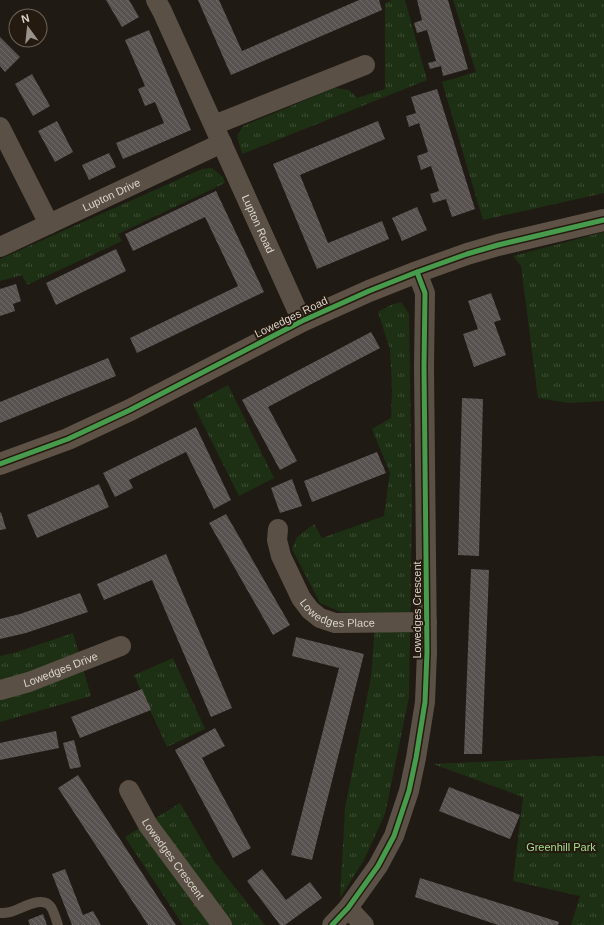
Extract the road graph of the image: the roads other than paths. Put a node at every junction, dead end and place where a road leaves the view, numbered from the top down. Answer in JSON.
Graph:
{"nodes":[{"id":1,"x":156,"y":0,"type":"edge"},
{"id":2,"x":365,"y":65,"type":"dead end"},
{"id":3,"x":0,"y":126,"type":"edge"},
{"id":4,"x":218,"y":134,"type":"junction"},
{"id":5,"x":604,"y":220,"type":"edge"},
{"id":6,"x":49,"y":224,"type":"junction"},
{"id":7,"x":0,"y":246,"type":"edge"},
{"id":8,"x":417,"y":272,"type":"junction"},
{"id":9,"x":302,"y":321,"type":"junction"},
{"id":10,"x":0,"y":464,"type":"edge"},
{"id":11,"x":278,"y":528,"type":"dead end"},
{"id":12,"x":427,"y":622,"type":"junction"},
{"id":13,"x":121,"y":646,"type":"dead end"},
{"id":14,"x":0,"y":690,"type":"edge"},
{"id":15,"x":129,"y":790,"type":"dead end"},
{"id":16,"x":348,"y":908,"type":"junction"},
{"id":17,"x":0,"y":913,"type":"edge"},
{"id":18,"x":58,"y":925,"type":"edge"},
{"id":19,"x":222,"y":925,"type":"edge"},
{"id":20,"x":332,"y":925,"type":"edge"},
{"id":21,"x":364,"y":925,"type":"edge"}],
"edges":[{"from":1,"to":4,"type":"street","name":"Lupton Road"},
{"from":2,"to":4,"type":"street"},
{"from":3,"to":6,"type":"street"},
{"from":4,"to":6,"type":"street","name":"Lupton Drive"},
{"from":4,"to":9,"type":"street","name":"Lupton Road"},
{"from":5,"to":8,"type":"street","name":"Lowedges Road"},
{"from":6,"to":7,"type":"street","name":"Lupton Drive"},
{"from":8,"to":9,"type":"street","name":"Lowedges Road"},
{"from":8,"to":12,"type":"street","name":"Lowedges Crescent"},
{"from":9,"to":10,"type":"street","name":"Lowedges Road"},
{"from":11,"to":12,"type":"street","name":"Lowedges Place"},
{"from":12,"to":16,"type":"street","name":"Lowedges Crescent"},
{"from":13,"to":14,"type":"street","name":"Lowedges Drive"},
{"from":15,"to":19,"type":"street","name":"Lowedges Crescent"},
{"from":16,"to":20,"type":"street","name":"Lowedges Crescent"},
{"from":16,"to":21,"type":"street"},
{"from":17,"to":18,"type":"lane"}]}
